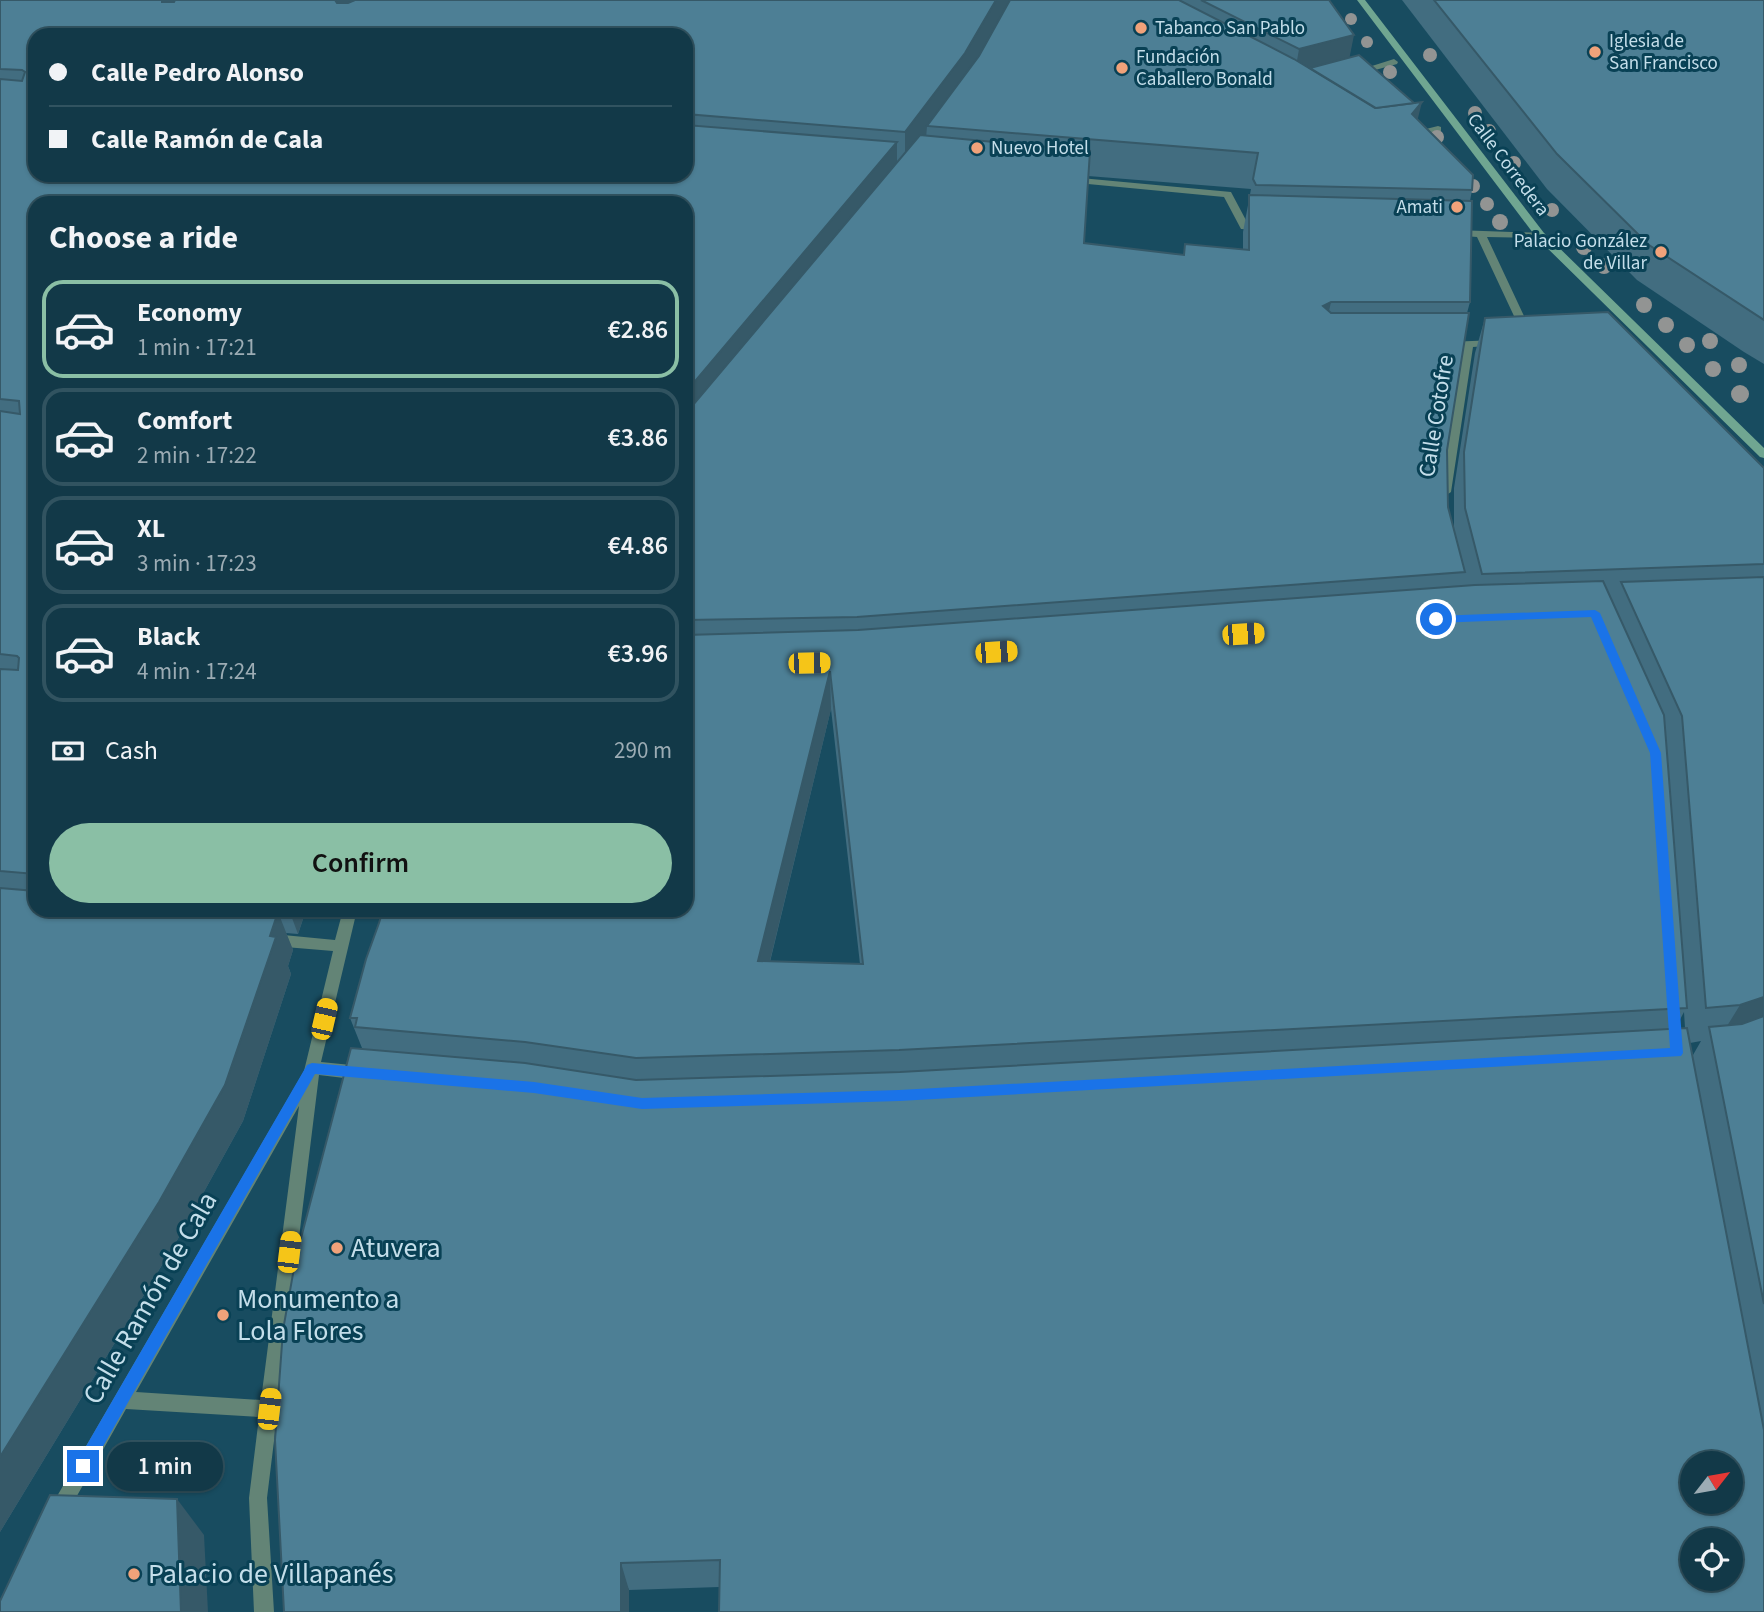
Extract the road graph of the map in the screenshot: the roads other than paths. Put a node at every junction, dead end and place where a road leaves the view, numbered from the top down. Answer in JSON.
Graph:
{"nodes":[{"id":1,"x":1361,"y":0,"type":"edge"},
{"id":2,"x":1394,"y":62,"type":"dead end"},
{"id":3,"x":1351,"y":74,"type":"edge"},
{"id":4,"x":1438,"y":129,"type":"dead end"},
{"id":5,"x":1395,"y":136,"type":"edge"},
{"id":6,"x":1065,"y":179,"type":"edge"},
{"id":7,"x":1270,"y":228,"type":"edge"},
{"id":8,"x":1440,"y":233,"type":"edge"},
{"id":9,"x":1481,"y":234,"type":"junction"},
{"id":10,"x":1540,"y":235,"type":"junction"},
{"id":11,"x":1637,"y":330,"type":"junction"},
{"id":12,"x":1622,"y":333,"type":"edge"},
{"id":13,"x":1524,"y":341,"type":"edge"},
{"id":14,"x":1505,"y":342,"type":"edge"},
{"id":15,"x":1429,"y":345,"type":"edge"},
{"id":16,"x":1468,"y":345,"type":"junction"},
{"id":17,"x":1764,"y":454,"type":"edge"},
{"id":18,"x":1445,"y":510,"type":"edge"},
{"id":19,"x":348,"y":917,"type":"edge"},
{"id":20,"x":259,"y":939,"type":"edge"},
{"id":21,"x":341,"y":946,"type":"junction"},
{"id":22,"x":312,"y":1068,"type":"junction"},
{"id":23,"x":381,"y":1074,"type":"edge"},
{"id":24,"x":121,"y":1400,"type":"junction"},
{"id":25,"x":269,"y":1409,"type":"junction"},
{"id":26,"x":47,"y":1530,"type":"edge"},
{"id":27,"x":264,"y":1612,"type":"edge"}],
"edges":[{"from":1,"to":10,"type":"street","name":"Calle Corredera"},
{"from":2,"to":3,"type":"street"},
{"from":4,"to":5,"type":"street"},
{"from":6,"to":7,"type":"street"},
{"from":8,"to":9,"type":"street"},
{"from":9,"to":10,"type":"street"},
{"from":9,"to":13,"type":"street"},
{"from":10,"to":11,"type":"street","name":"Calle Corredera"},
{"from":11,"to":12,"type":"street"},
{"from":11,"to":17,"type":"street","name":"Calle Corredera"},
{"from":14,"to":16,"type":"street"},
{"from":15,"to":16,"type":"street"},
{"from":16,"to":18,"type":"street","name":"Calle Cotofre"},
{"from":19,"to":21,"type":"street","name":"Calle Ramón de Cala"},
{"from":20,"to":21,"type":"street"},
{"from":21,"to":22,"type":"street","name":"Calle Ramón de Cala"},
{"from":22,"to":23,"type":"street"},
{"from":22,"to":24,"type":"street","name":"Calle Ramón de Cala"},
{"from":22,"to":25,"type":"street","name":"Calle Ramón de Cala"},
{"from":24,"to":25,"type":"street"},
{"from":24,"to":26,"type":"street","name":"Calle Ramón de Cala"},
{"from":25,"to":27,"type":"street","name":"Calle Ramón de Cala"}]}
